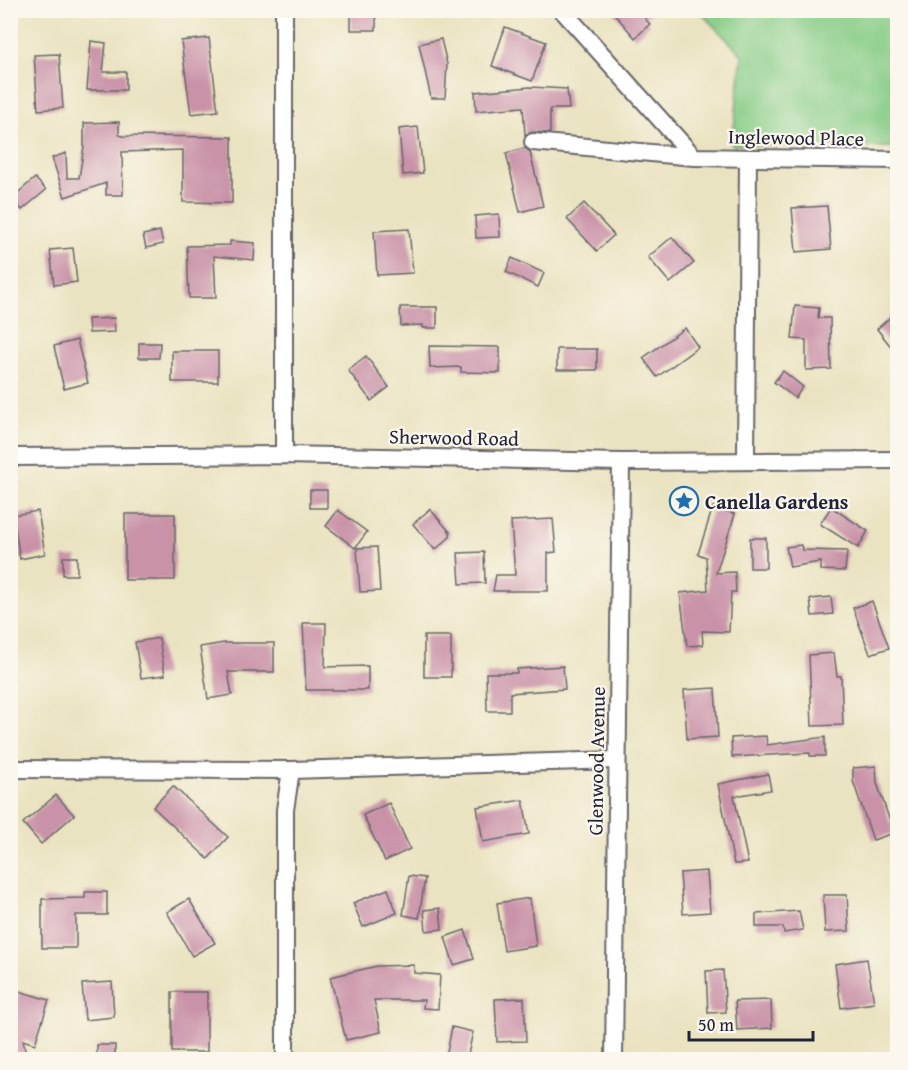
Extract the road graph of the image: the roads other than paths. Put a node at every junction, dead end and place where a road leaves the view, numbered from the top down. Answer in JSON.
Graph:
{"nodes":[{"id":1,"x":284,"y":10,"type":"edge"},
{"id":2,"x":562,"y":10,"type":"edge"},
{"id":3,"x":533,"y":142,"type":"dead end"},
{"id":4,"x":694,"y":157,"type":"junction"},
{"id":5,"x":748,"y":158,"type":"junction"},
{"id":6,"x":897,"y":160,"type":"edge"},
{"id":7,"x":284,"y":455,"type":"junction"},
{"id":8,"x":10,"y":457,"type":"edge"},
{"id":9,"x":746,"y":460,"type":"junction"},
{"id":10,"x":897,"y":460,"type":"edge"},
{"id":11,"x":621,"y":462,"type":"junction"},
{"id":12,"x":617,"y":760,"type":"junction"},
{"id":13,"x":10,"y":768,"type":"edge"},
{"id":14,"x":291,"y":770,"type":"junction"},
{"id":15,"x":285,"y":1059,"type":"edge"},
{"id":16,"x":614,"y":1059,"type":"edge"}],
"edges":[{"from":1,"to":7,"type":"street"},
{"from":2,"to":4,"type":"street"},
{"from":3,"to":4,"type":"street","name":"Inglewood Place"},
{"from":4,"to":5,"type":"street","name":"Inglewood Place"},
{"from":5,"to":6,"type":"street","name":"Inglewood Place"},
{"from":5,"to":9,"type":"street"},
{"from":7,"to":8,"type":"street","name":"Sherwood Road"},
{"from":7,"to":11,"type":"street","name":"Sherwood Road"},
{"from":9,"to":10,"type":"street","name":"Sherwood Road"},
{"from":9,"to":11,"type":"street","name":"Sherwood Road"},
{"from":11,"to":12,"type":"street","name":"Glenwood Avenue"},
{"from":12,"to":14,"type":"street"},
{"from":12,"to":16,"type":"street","name":"Glenwood Avenue"},
{"from":13,"to":14,"type":"street"},
{"from":14,"to":15,"type":"street"}]}
